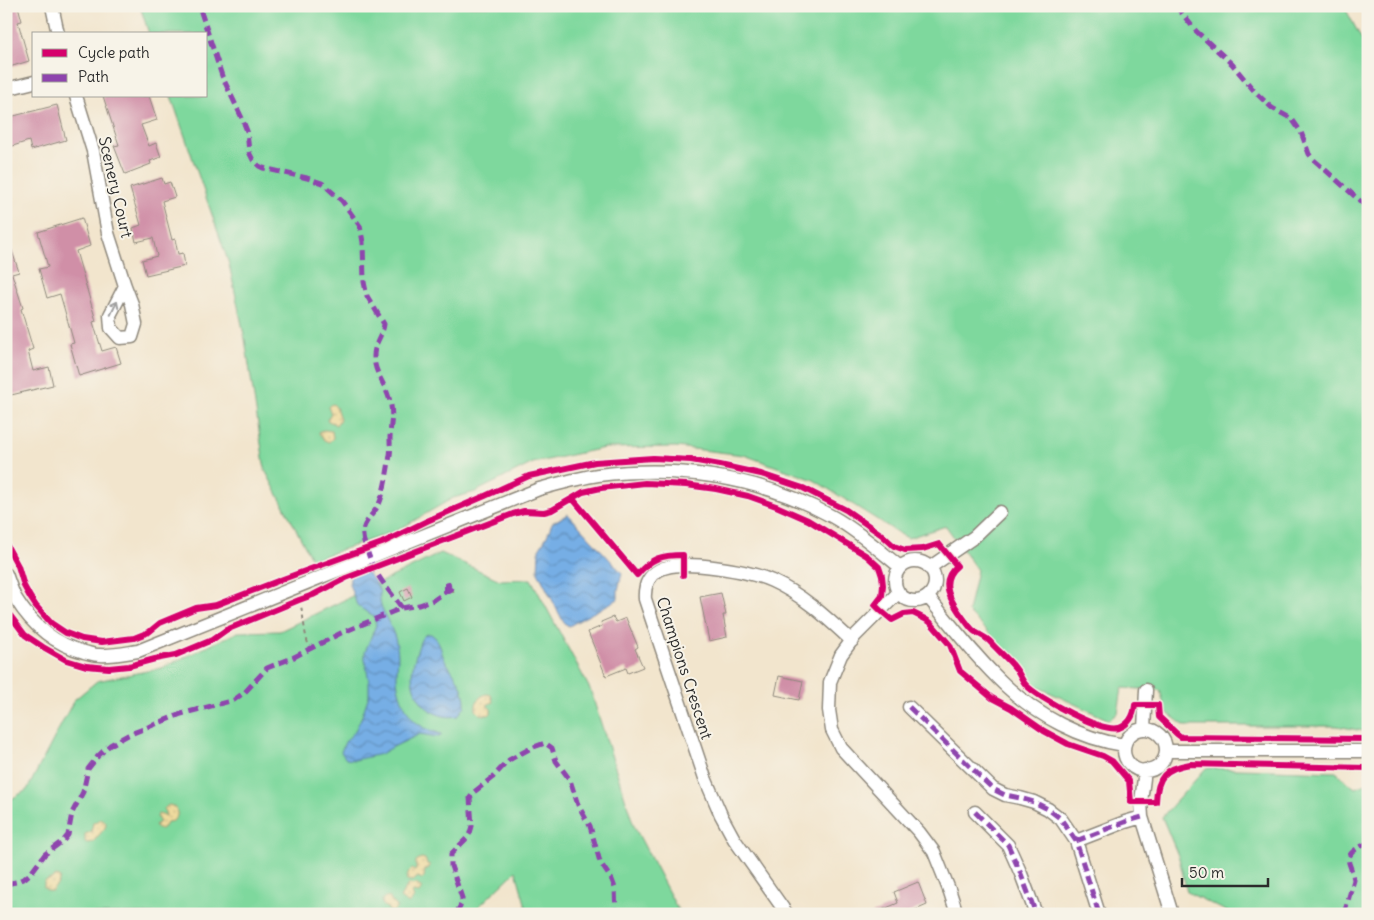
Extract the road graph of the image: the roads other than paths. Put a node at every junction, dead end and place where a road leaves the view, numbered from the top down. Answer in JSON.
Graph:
{"nodes":[{"id":1,"x":52,"y":6,"type":"edge"},
{"id":2,"x":58,"y":32,"type":"edge"},
{"id":3,"x":32,"y":82,"type":"edge"},
{"id":4,"x":6,"y":89,"type":"edge"},
{"id":5,"x":77,"y":98,"type":"edge"},
{"id":6,"x":125,"y":286,"type":"dead end"},
{"id":7,"x":1000,"y":512,"type":"dead end"},
{"id":8,"x":900,"y":567,"type":"junction"},
{"id":9,"x":929,"y":568,"type":"junction"},
{"id":10,"x":6,"y":574,"type":"edge"},
{"id":11,"x":898,"y":592,"type":"junction"},
{"id":12,"x":928,"y":597,"type":"junction"},
{"id":13,"x":852,"y":641,"type":"junction"},
{"id":14,"x":1146,"y":690,"type":"dead end"},
{"id":15,"x":909,"y":707,"type":"dead end"},
{"id":16,"x":1144,"y":729,"type":"junction"},
{"id":17,"x":1124,"y":745,"type":"junction"},
{"id":18,"x":1166,"y":751,"type":"junction"},
{"id":19,"x":1368,"y":751,"type":"edge"},
{"id":20,"x":1145,"y":770,"type":"junction"},
{"id":21,"x":975,"y":812,"type":"dead end"},
{"id":22,"x":1142,"y":817,"type":"junction"},
{"id":23,"x":1076,"y":841,"type":"junction"},
{"id":24,"x":787,"y":914,"type":"edge"},
{"id":25,"x":957,"y":914,"type":"edge"},
{"id":26,"x":1036,"y":914,"type":"edge"},
{"id":27,"x":1099,"y":914,"type":"edge"},
{"id":28,"x":1172,"y":914,"type":"edge"}],
"edges":[{"from":1,"to":2,"type":"street"},
{"from":3,"to":4,"type":"street"},
{"from":5,"to":6,"type":"street","name":"Scenery Court"},
{"from":7,"to":9,"type":"street"},
{"from":8,"to":9,"type":"street"},
{"from":8,"to":10,"type":"street"},
{"from":8,"to":11,"type":"street"},
{"from":9,"to":12,"type":"street"},
{"from":11,"to":12,"type":"street"},
{"from":11,"to":13,"type":"street"},
{"from":12,"to":17,"type":"street"},
{"from":13,"to":24,"type":"street","name":"Champions Crescent"},
{"from":13,"to":25,"type":"street"},
{"from":14,"to":16,"type":"street"},
{"from":15,"to":23,"type":"street"},
{"from":16,"to":17,"type":"street"},
{"from":16,"to":18,"type":"street"},
{"from":17,"to":20,"type":"street"},
{"from":18,"to":19,"type":"street"},
{"from":18,"to":20,"type":"street"},
{"from":20,"to":22,"type":"street"},
{"from":21,"to":26,"type":"street"},
{"from":22,"to":23,"type":"street"},
{"from":22,"to":28,"type":"street"},
{"from":23,"to":27,"type":"street"}]}
